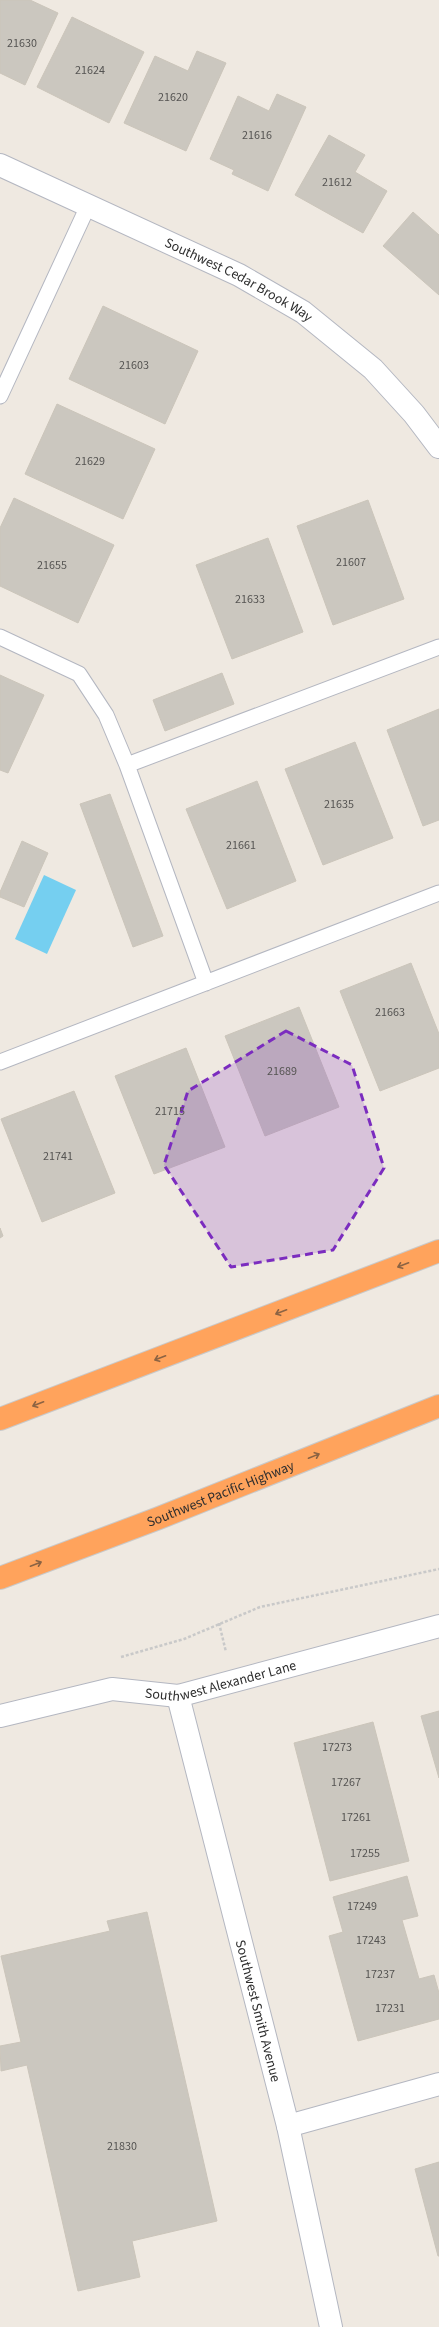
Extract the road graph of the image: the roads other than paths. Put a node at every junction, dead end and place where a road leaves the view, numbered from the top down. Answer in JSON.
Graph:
{"nodes":[{"id":1,"x":0,"y":165,"type":"edge"},
{"id":2,"x":88,"y":206,"type":"junction"},
{"id":3,"x":0,"y":396,"type":"edge"},
{"id":4,"x":439,"y":447,"type":"edge"},
{"id":5,"x":0,"y":637,"type":"edge"},
{"id":6,"x":439,"y":647,"type":"edge"},
{"id":7,"x":127,"y":765,"type":"junction"},
{"id":8,"x":439,"y":893,"type":"edge"},
{"id":9,"x":206,"y":983,"type":"junction"},
{"id":10,"x":0,"y":1062,"type":"edge"},
{"id":11,"x":439,"y":1251,"type":"edge"},
{"id":12,"x":439,"y":1406,"type":"edge"},
{"id":13,"x":0,"y":1419,"type":"edge"},
{"id":14,"x":0,"y":1578,"type":"edge"},
{"id":15,"x":439,"y":1626,"type":"edge"},
{"id":16,"x":178,"y":1696,"type":"junction"},
{"id":17,"x":0,"y":1716,"type":"edge"},
{"id":18,"x":439,"y":2084,"type":"edge"},
{"id":19,"x":288,"y":2126,"type":"junction"},
{"id":20,"x":331,"y":2327,"type":"edge"}],
"edges":[{"from":1,"to":2,"type":"street","name":"Southwest Cedar Brook Way"},
{"from":2,"to":3,"type":"lane"},
{"from":2,"to":4,"type":"street","name":"Southwest Cedar Brook Way"},
{"from":5,"to":7,"type":"lane"},
{"from":6,"to":7,"type":"lane"},
{"from":7,"to":9,"type":"lane"},
{"from":8,"to":9,"type":"lane"},
{"from":9,"to":10,"type":"lane"},
{"from":11,"to":13,"type":"highway","one_way":true},
{"from":14,"to":12,"type":"highway","name":"Southwest Pacific Highway","one_way":true},
{"from":15,"to":16,"type":"street","name":"Southwest Alexander Lane"},
{"from":16,"to":17,"type":"street","name":"Southwest Alexander Lane"},
{"from":16,"to":19,"type":"street","name":"Southwest Smith Avenue"},
{"from":18,"to":19,"type":"street"},
{"from":19,"to":20,"type":"street","name":"Southwest Smith Avenue"}]}
